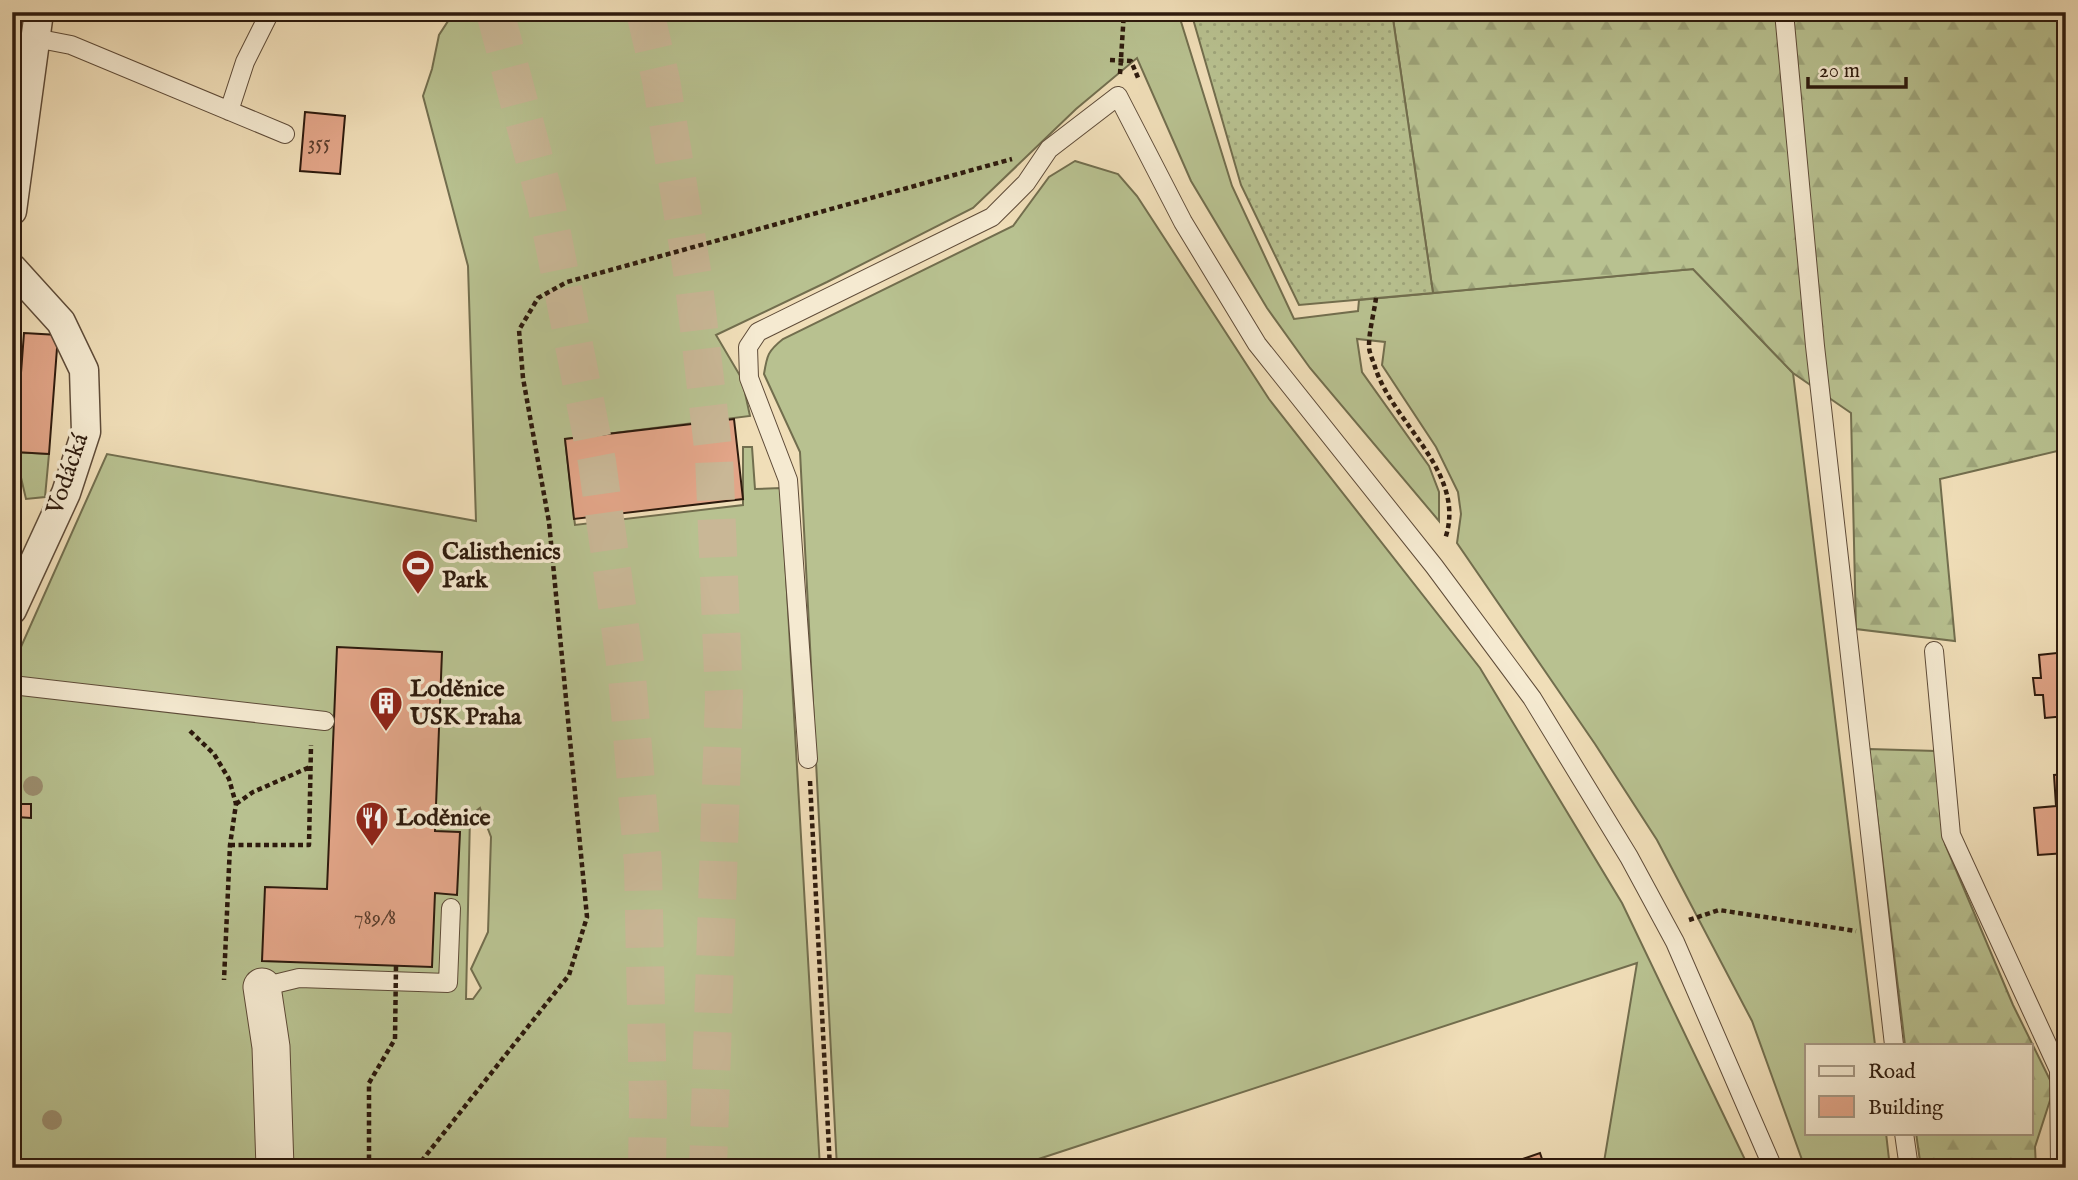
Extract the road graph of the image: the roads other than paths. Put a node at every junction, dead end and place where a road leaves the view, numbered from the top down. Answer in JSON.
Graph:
{"nodes":[{"id":1,"x":270,"y":12,"type":"edge"},
{"id":2,"x":1784,"y":12,"type":"edge"},
{"id":3,"x":37,"y":25,"type":"edge"},
{"id":4,"x":229,"y":111,"type":"junction"},
{"id":5,"x":285,"y":134,"type":"dead end"},
{"id":6,"x":12,"y":211,"type":"edge"},
{"id":7,"x":12,"y":268,"type":"edge"},
{"id":8,"x":12,"y":610,"type":"edge"},
{"id":9,"x":1934,"y":651,"type":"dead end"},
{"id":10,"x":12,"y":685,"type":"edge"},
{"id":11,"x":318,"y":720,"type":"road end"},
{"id":12,"x":808,"y":758,"type":"road end"},
{"id":13,"x":451,"y":908,"type":"dead end"},
{"id":14,"x":262,"y":987,"type":"joint"},
{"id":15,"x":1894,"y":1044,"type":"edge"},
{"id":16,"x":1905,"y":1134,"type":"edge"},
{"id":17,"x":275,"y":1168,"type":"edge"},
{"id":18,"x":1773,"y":1168,"type":"edge"},
{"id":19,"x":1909,"y":1168,"type":"edge"},
{"id":20,"x":2060,"y":1168,"type":"edge"}],
"edges":[{"from":1,"to":4,"type":"lane"},
{"from":2,"to":15,"type":"lane"},
{"from":3,"to":4,"type":"lane"},
{"from":3,"to":6,"type":"street"},
{"from":4,"to":5,"type":"lane"},
{"from":7,"to":8,"type":"street","name":"Vodácká"},
{"from":9,"to":20,"type":"lane"},
{"from":10,"to":11,"type":"lane"},
{"from":12,"to":18,"type":"lane"},
{"from":13,"to":14,"type":"lane"},
{"from":14,"to":17,"type":"street"},
{"from":16,"to":19,"type":"lane"}]}
